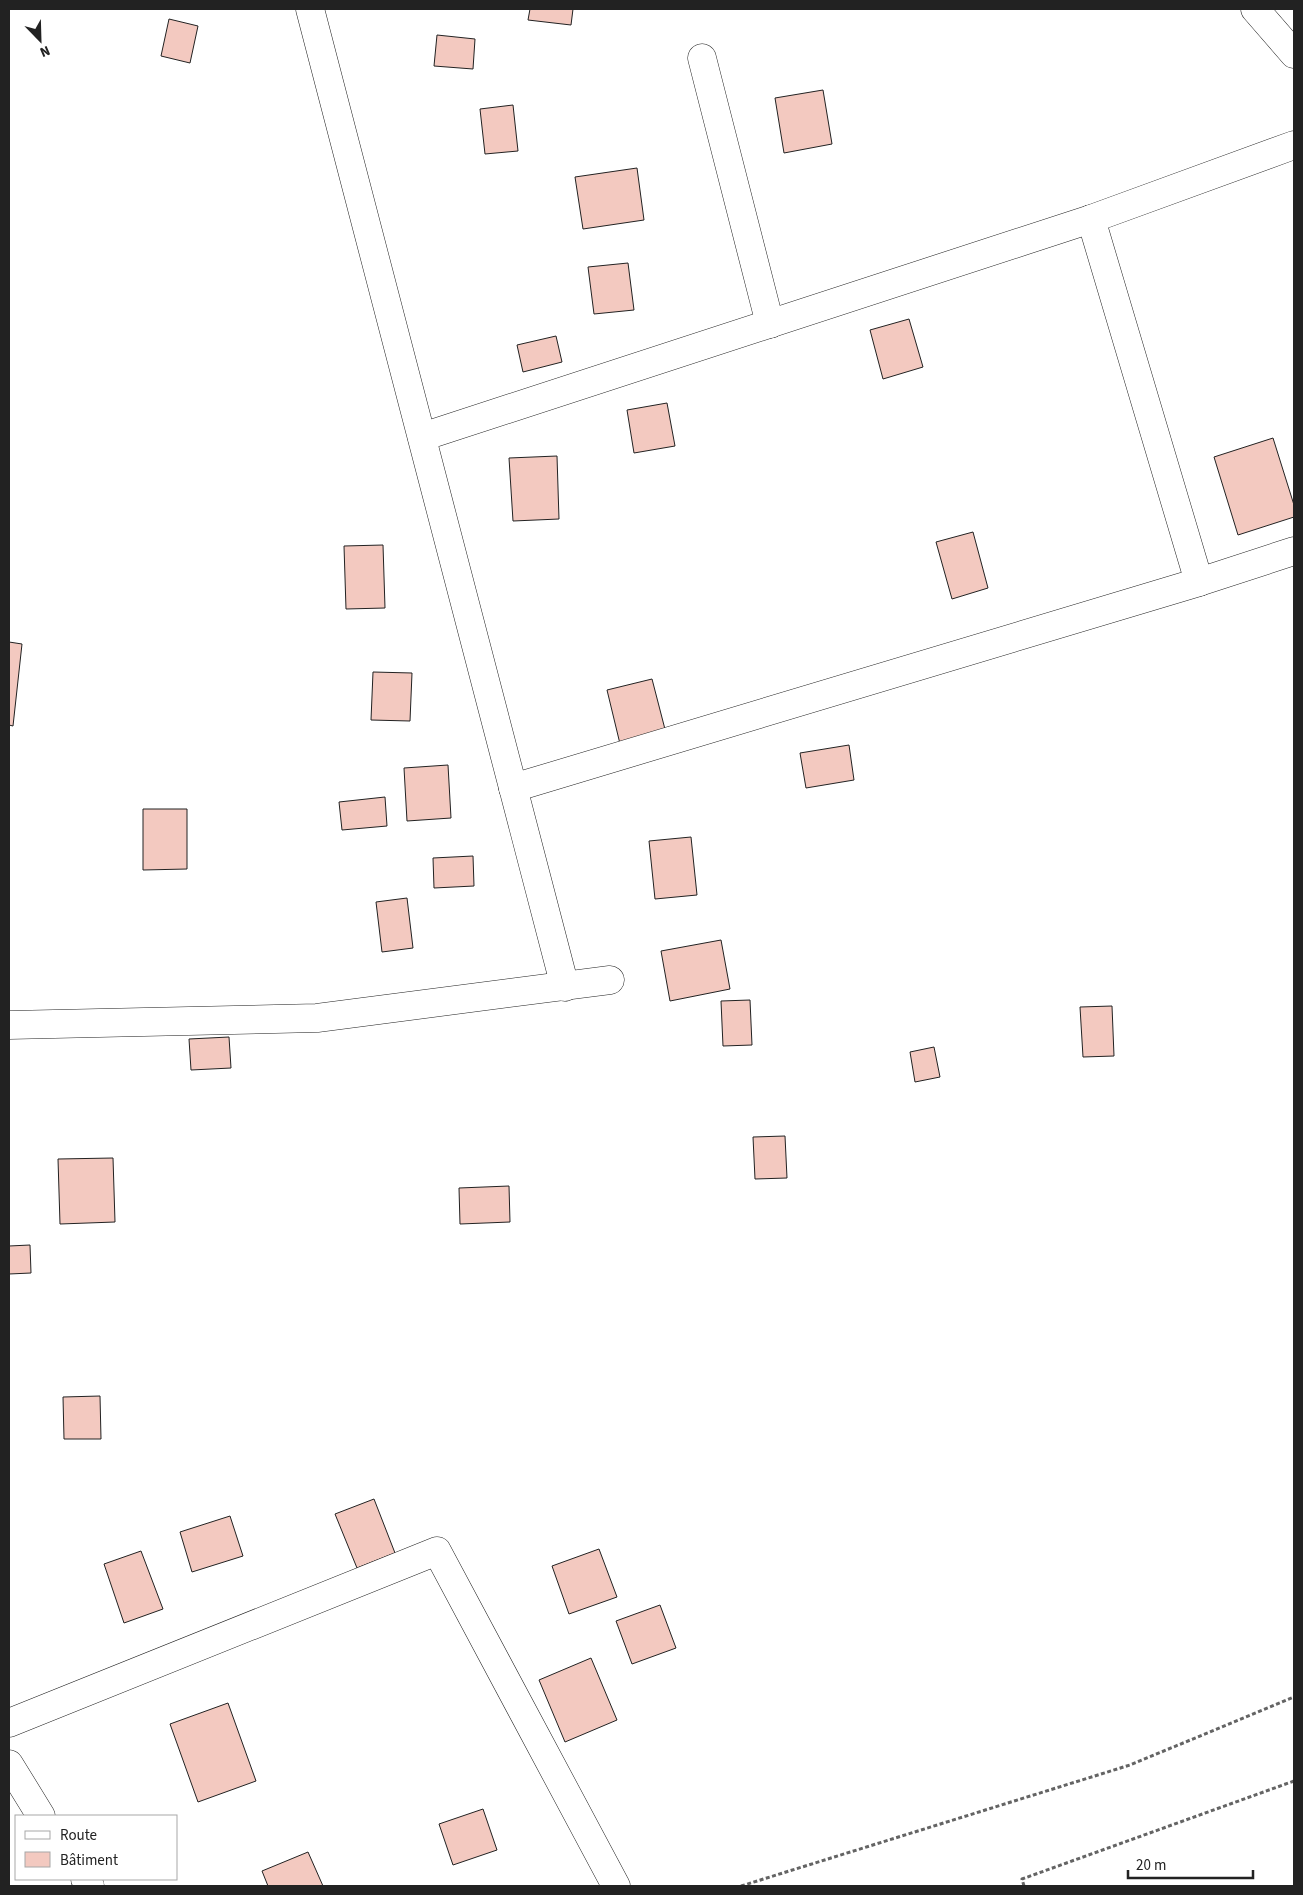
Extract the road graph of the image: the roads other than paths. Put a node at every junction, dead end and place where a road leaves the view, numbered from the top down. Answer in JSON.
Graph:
{"nodes":[{"id":1,"x":310,"y":9,"type":"edge"},
{"id":2,"x":1255,"y":9,"type":"edge"},
{"id":3,"x":1294,"y":54,"type":"edge"},
{"id":4,"x":702,"y":58,"type":"dead end"},
{"id":5,"x":1294,"y":145,"type":"edge"},
{"id":6,"x":1092,"y":219,"type":"junction"},
{"id":7,"x":770,"y":324,"type":"junction"},
{"id":8,"x":422,"y":437,"type":"junction"},
{"id":9,"x":1294,"y":551,"type":"edge"},
{"id":10,"x":1199,"y":582,"type":"junction"},
{"id":11,"x":513,"y":788,"type":"junction"},
{"id":12,"x":610,"y":980,"type":"dead end"},
{"id":13,"x":565,"y":987,"type":"junction"},
{"id":14,"x":9,"y":1025,"type":"edge"},
{"id":15,"x":9,"y":1723,"type":"edge"},
{"id":16,"x":9,"y":1764,"type":"edge"},
{"id":17,"x":39,"y":1815,"type":"edge"},
{"id":18,"x":616,"y":1886,"type":"edge"}],
"edges":[{"from":1,"to":8,"type":"street"},
{"from":2,"to":3,"type":"street"},
{"from":4,"to":7,"type":"street"},
{"from":5,"to":6,"type":"street"},
{"from":6,"to":7,"type":"street"},
{"from":6,"to":10,"type":"street"},
{"from":7,"to":8,"type":"street"},
{"from":8,"to":11,"type":"street"},
{"from":9,"to":10,"type":"street"},
{"from":10,"to":11,"type":"street"},
{"from":11,"to":13,"type":"street"},
{"from":12,"to":13,"type":"street"},
{"from":13,"to":14,"type":"street"},
{"from":15,"to":18,"type":"street"},
{"from":16,"to":17,"type":"street"}]}
